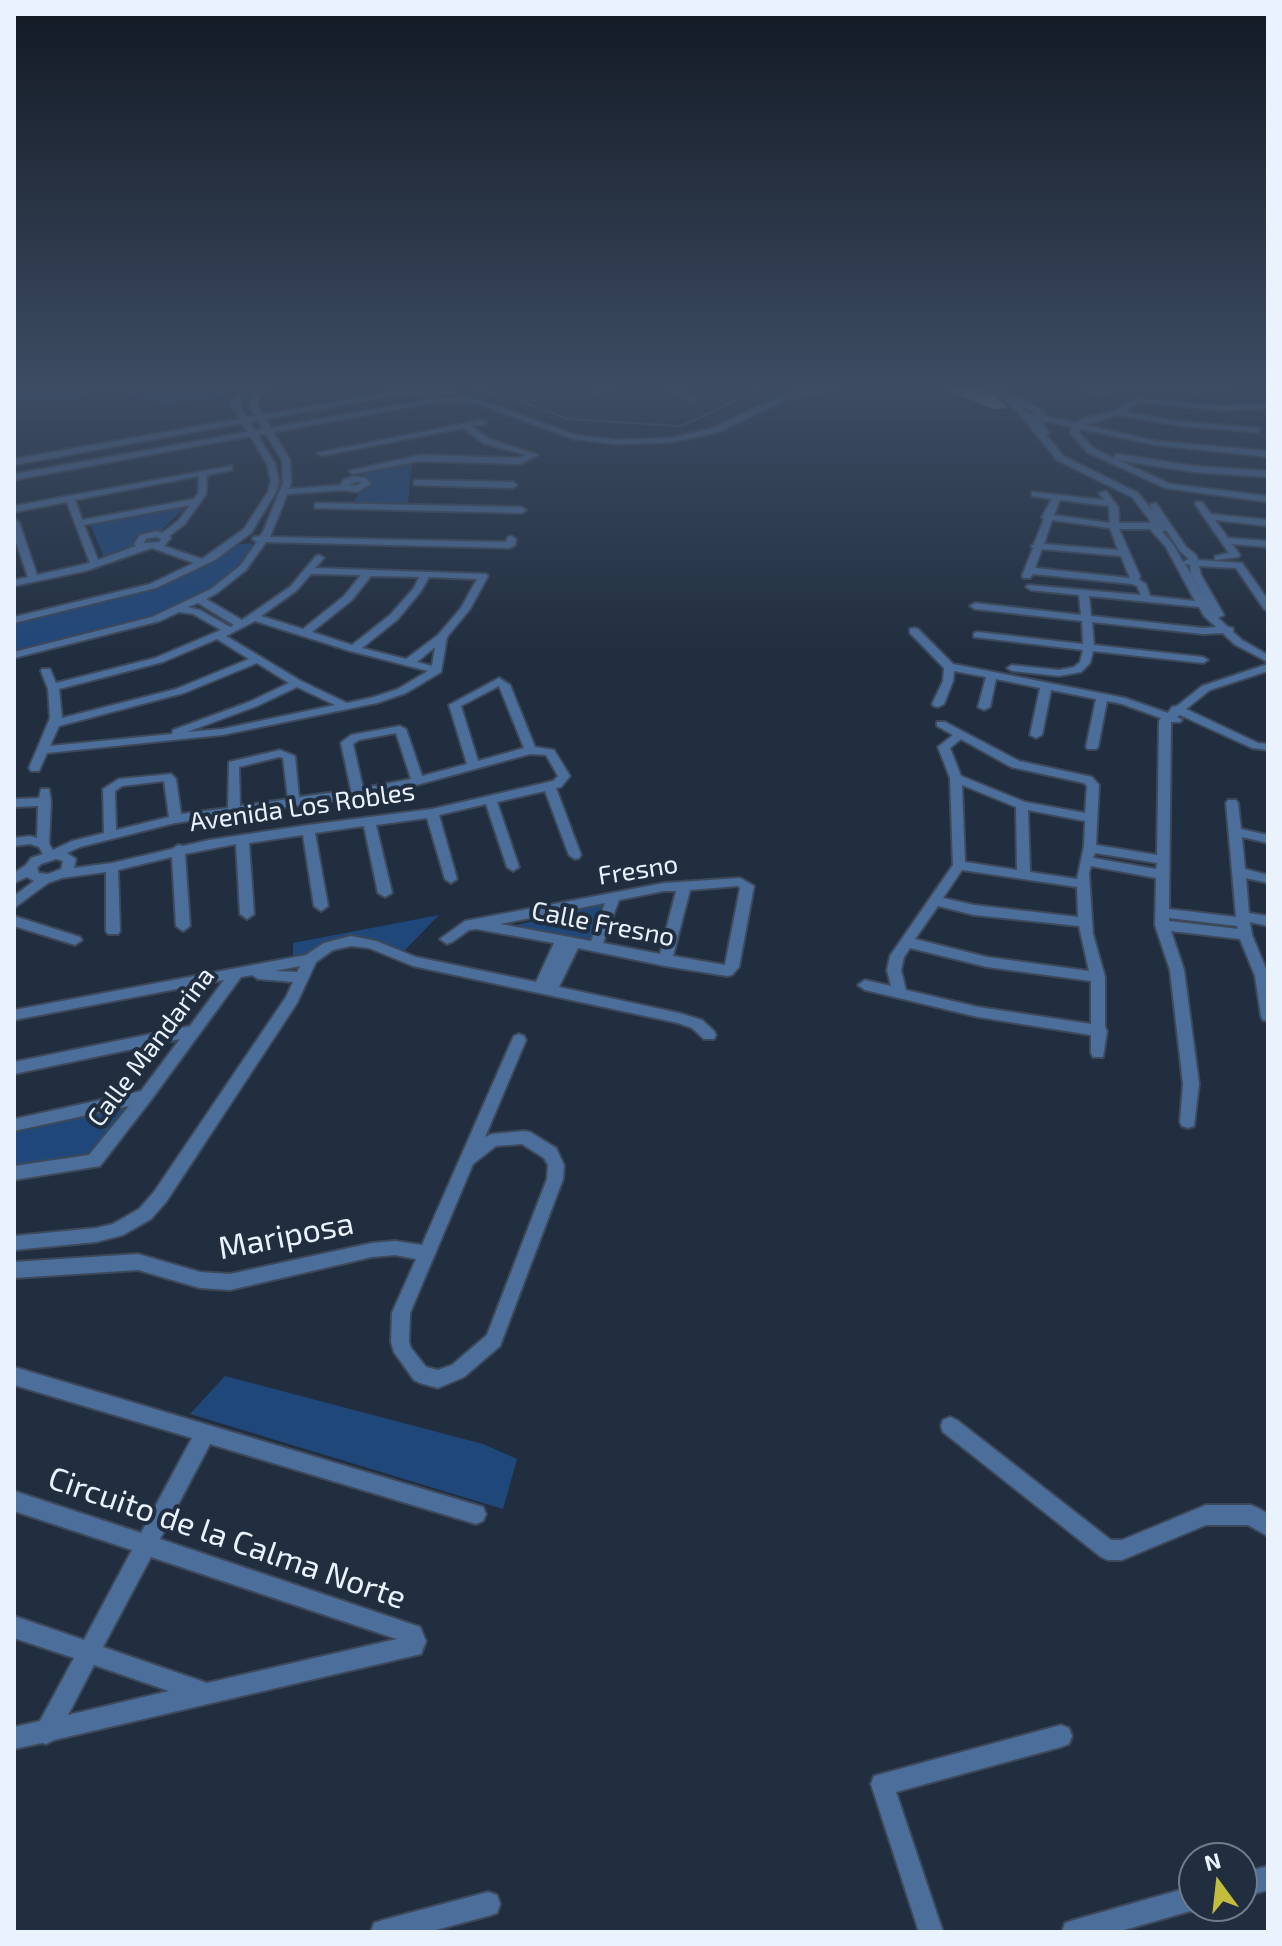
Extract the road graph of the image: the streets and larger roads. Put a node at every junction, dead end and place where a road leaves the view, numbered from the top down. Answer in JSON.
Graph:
{"nodes":[{"id":1,"x":189,"y":476,"type":"edge"},
{"id":2,"x":203,"y":476,"type":"edge"},
{"id":3,"x":274,"y":476,"type":"edge"},
{"id":4,"x":288,"y":476,"type":"edge"},
{"id":5,"x":349,"y":476,"type":"edge"},
{"id":6,"x":366,"y":476,"type":"edge"},
{"id":7,"x":418,"y":476,"type":"edge"},
{"id":8,"x":1098,"y":476,"type":"edge"},
{"id":9,"x":1109,"y":476,"type":"edge"},
{"id":10,"x":1147,"y":476,"type":"edge"},
{"id":11,"x":1150,"y":477,"type":"joint"},
{"id":12,"x":350,"y":481,"type":"junction"},
{"id":13,"x":417,"y":483,"type":"junction"},
{"id":14,"x":513,"y":485,"type":"dead end"},
{"id":15,"x":286,"y":488,"type":"junction"},
{"id":16,"x":1103,"y":493,"type":"dead end"},
{"id":17,"x":1035,"y":494,"type":"dead end"},
{"id":18,"x":1057,"y":496,"type":"junction"},
{"id":19,"x":70,"y":499,"type":"junction"},
{"id":20,"x":1268,"y":499,"type":"edge"},
{"id":21,"x":196,"y":501,"type":"junction"},
{"id":22,"x":1111,"y":504,"type":"junction"},
{"id":23,"x":1199,"y":504,"type":"dead end"},
{"id":24,"x":318,"y":506,"type":"dead end"},
{"id":25,"x":346,"y":506,"type":"junction"},
{"id":26,"x":415,"y":507,"type":"junction"},
{"id":27,"x":14,"y":509,"type":"edge"},
{"id":28,"x":522,"y":510,"type":"dead end"},
{"id":29,"x":1047,"y":517,"type":"junction"},
{"id":30,"x":1210,"y":517,"type":"junction"},
{"id":31,"x":14,"y":522,"type":"edge"},
{"id":32,"x":79,"y":523,"type":"junction"},
{"id":33,"x":1268,"y":523,"type":"edge"},
{"id":34,"x":1115,"y":529,"type":"junction"},
{"id":35,"x":1156,"y":530,"type":"junction"},
{"id":36,"x":244,"y":535,"type":"junction"},
{"id":37,"x":266,"y":535,"type":"junction"},
{"id":38,"x":395,"y":539,"type":"junction"},
{"id":39,"x":162,"y":541,"type":"junction"},
{"id":40,"x":1177,"y":541,"type":"junction"},
{"id":41,"x":1225,"y":541,"type":"junction"},
{"id":42,"x":1268,"y":544,"type":"edge"},
{"id":43,"x":1036,"y":546,"type":"junction"},
{"id":44,"x":1124,"y":553,"type":"junction"},
{"id":45,"x":1177,"y":557,"type":"junction"},
{"id":46,"x":319,"y":558,"type":"dead end"},
{"id":47,"x":208,"y":560,"type":"junction"},
{"id":48,"x":1194,"y":560,"type":"junction"},
{"id":49,"x":1216,"y":561,"type":"junction"},
{"id":50,"x":95,"y":564,"type":"junction"},
{"id":51,"x":310,"y":571,"type":"junction"},
{"id":52,"x":1032,"y":571,"type":"junction"},
{"id":53,"x":368,"y":573,"type":"junction"},
{"id":54,"x":425,"y":575,"type":"junction"},
{"id":55,"x":33,"y":579,"type":"junction"},
{"id":56,"x":1134,"y":581,"type":"junction"},
{"id":57,"x":14,"y":583,"type":"edge"},
{"id":58,"x":1254,"y":587,"type":"junction"},
{"id":59,"x":1268,"y":587,"type":"edge"},
{"id":60,"x":1084,"y":592,"type":"junction"},
{"id":61,"x":1146,"y":595,"type":"dead end"},
{"id":62,"x":199,"y":599,"type":"junction"},
{"id":63,"x":1200,"y":604,"type":"junction"},
{"id":64,"x":975,"y":606,"type":"dead end"},
{"id":65,"x":1268,"y":607,"type":"edge"},
{"id":66,"x":179,"y":609,"type":"junction"},
{"id":67,"x":254,"y":617,"type":"junction"},
{"id":68,"x":1086,"y":618,"type":"junction"},
{"id":69,"x":14,"y":620,"type":"edge"},
{"id":70,"x":242,"y":625,"type":"junction"},
{"id":71,"x":1228,"y":630,"type":"junction"},
{"id":72,"x":914,"y":631,"type":"dead end"},
{"id":73,"x":306,"y":632,"type":"junction"},
{"id":74,"x":224,"y":634,"type":"junction"},
{"id":75,"x":978,"y":635,"type":"dead end"},
{"id":76,"x":442,"y":637,"type":"junction"},
{"id":77,"x":1089,"y":647,"type":"junction"},
{"id":78,"x":354,"y":649,"type":"junction"},
{"id":79,"x":1268,"y":652,"type":"edge"},
{"id":80,"x":14,"y":655,"type":"edge"},
{"id":81,"x":258,"y":659,"type":"junction"},
{"id":82,"x":1268,"y":659,"type":"edge"},
{"id":83,"x":1203,"y":660,"type":"dead end"},
{"id":84,"x":408,"y":663,"type":"junction"},
{"id":85,"x":949,"y":667,"type":"junction"},
{"id":86,"x":1268,"y":667,"type":"edge"},
{"id":87,"x":1012,"y":668,"type":"dead end"},
{"id":88,"x":437,"y":670,"type":"junction"},
{"id":89,"x":46,"y":671,"type":"dead end"},
{"id":90,"x":992,"y":675,"type":"junction"},
{"id":91,"x":1268,"y":676,"type":"edge"},
{"id":92,"x":297,"y":683,"type":"junction"},
{"id":93,"x":1226,"y":683,"type":"junction"},
{"id":94,"x":1046,"y":686,"type":"junction"},
{"id":95,"x":52,"y":687,"type":"junction"},
{"id":96,"x":1102,"y":696,"type":"junction"},
{"id":97,"x":938,"y":704,"type":"dead end"},
{"id":98,"x":345,"y":706,"type":"junction"},
{"id":99,"x":984,"y":707,"type":"dead end"},
{"id":100,"x":1174,"y":718,"type":"junction"},
{"id":101,"x":55,"y":723,"type":"junction"},
{"id":102,"x":941,"y":724,"type":"dead end"},
{"id":103,"x":961,"y":734,"type":"junction"},
{"id":104,"x":1036,"y":735,"type":"dead end"},
{"id":105,"x":146,"y":743,"type":"junction"},
{"id":106,"x":1092,"y":747,"type":"dead end"},
{"id":107,"x":1268,"y":747,"type":"edge"},
{"id":108,"x":44,"y":750,"type":"junction"},
{"id":109,"x":530,"y":750,"type":"junction"},
{"id":110,"x":473,"y":764,"type":"junction"},
{"id":111,"x":35,"y":768,"type":"dead end"},
{"id":112,"x":956,"y":778,"type":"junction"},
{"id":113,"x":418,"y":782,"type":"junction"},
{"id":114,"x":549,"y":786,"type":"junction"},
{"id":115,"x":358,"y":794,"type":"junction"},
{"id":116,"x":340,"y":797,"type":"junction"},
{"id":117,"x":490,"y":799,"type":"junction"},
{"id":118,"x":14,"y":803,"type":"edge"},
{"id":119,"x":294,"y":803,"type":"junction"},
{"id":120,"x":1232,"y":803,"type":"dead end"},
{"id":121,"x":1022,"y":805,"type":"junction"},
{"id":122,"x":234,"y":810,"type":"junction"},
{"id":123,"x":432,"y":813,"type":"junction"},
{"id":124,"x":1089,"y":818,"type":"junction"},
{"id":125,"x":175,"y":819,"type":"junction"},
{"id":126,"x":369,"y":822,"type":"junction"},
{"id":127,"x":342,"y":825,"type":"junction"},
{"id":128,"x":308,"y":829,"type":"junction"},
{"id":129,"x":1235,"y":832,"type":"junction"},
{"id":130,"x":110,"y":836,"type":"junction"},
{"id":131,"x":242,"y":839,"type":"junction"},
{"id":132,"x":1268,"y":839,"type":"edge"},
{"id":133,"x":14,"y":842,"type":"edge"},
{"id":134,"x":178,"y":849,"type":"junction"},
{"id":135,"x":50,"y":851,"type":"junction"},
{"id":136,"x":575,"y":855,"type":"dead end"},
{"id":137,"x":1088,"y":855,"type":"junction"},
{"id":138,"x":959,"y":865,"type":"junction"},
{"id":139,"x":112,"y":867,"type":"junction"},
{"id":140,"x":513,"y":867,"type":"dead end"},
{"id":141,"x":31,"y":868,"type":"junction"},
{"id":142,"x":1164,"y":868,"type":"junction"},
{"id":143,"x":1240,"y":872,"type":"junction"},
{"id":144,"x":62,"y":874,"type":"junction"},
{"id":145,"x":1024,"y":874,"type":"junction"},
{"id":146,"x":14,"y":879,"type":"edge"},
{"id":147,"x":45,"y":879,"type":"junction"},
{"id":148,"x":451,"y":879,"type":"dead end"},
{"id":149,"x":1268,"y":879,"type":"edge"},
{"id":150,"x":1083,"y":884,"type":"junction"},
{"id":151,"x":684,"y":886,"type":"junction"},
{"id":152,"x":385,"y":893,"type":"dead end"},
{"id":153,"x":614,"y":897,"type":"junction"},
{"id":154,"x":935,"y":901,"type":"junction"},
{"id":155,"x":14,"y":903,"type":"edge"},
{"id":156,"x":321,"y":906,"type":"dead end"},
{"id":157,"x":247,"y":914,"type":"dead end"},
{"id":158,"x":1162,"y":919,"type":"junction"},
{"id":159,"x":14,"y":921,"type":"edge"},
{"id":160,"x":1268,"y":921,"type":"edge"},
{"id":161,"x":1085,"y":922,"type":"junction"},
{"id":162,"x":476,"y":924,"type":"junction"},
{"id":163,"x":1244,"y":924,"type":"junction"},
{"id":164,"x":183,"y":926,"type":"dead end"},
{"id":165,"x":113,"y":931,"type":"dead end"},
{"id":166,"x":447,"y":939,"type":"dead end"},
{"id":167,"x":75,"y":940,"type":"dead end"},
{"id":168,"x":568,"y":942,"type":"junction"},
{"id":169,"x":907,"y":942,"type":"junction"},
{"id":170,"x":595,"y":947,"type":"junction"},
{"id":171,"x":310,"y":959,"type":"junction"},
{"id":172,"x":665,"y":961,"type":"junction"},
{"id":173,"x":720,"y":972,"type":"joint"},
{"id":174,"x":238,"y":973,"type":"junction"},
{"id":175,"x":1265,"y":976,"type":"edge"},
{"id":176,"x":1098,"y":977,"type":"junction"},
{"id":177,"x":302,"y":978,"type":"junction"},
{"id":178,"x":865,"y":985,"type":"dead end"},
{"id":179,"x":545,"y":990,"type":"junction"},
{"id":180,"x":900,"y":992,"type":"junction"},
{"id":181,"x":14,"y":1015,"type":"edge"},
{"id":182,"x":1268,"y":1016,"type":"edge"},
{"id":183,"x":191,"y":1031,"type":"junction"},
{"id":184,"x":1100,"y":1031,"type":"junction"},
{"id":185,"x":709,"y":1035,"type":"dead end"},
{"id":186,"x":519,"y":1040,"type":"dead end"},
{"id":187,"x":1098,"y":1053,"type":"dead end"},
{"id":188,"x":14,"y":1068,"type":"edge"},
{"id":189,"x":146,"y":1096,"type":"junction"},
{"id":190,"x":1188,"y":1122,"type":"dead end"},
{"id":191,"x":14,"y":1125,"type":"edge"},
{"id":192,"x":467,"y":1160,"type":"junction"},
{"id":193,"x":14,"y":1173,"type":"edge"},
{"id":194,"x":14,"y":1243,"type":"edge"},
{"id":195,"x":427,"y":1253,"type":"junction"},
{"id":196,"x":14,"y":1270,"type":"edge"},
{"id":197,"x":14,"y":1376,"type":"edge"},
{"id":198,"x":950,"y":1426,"type":"dead end"},
{"id":199,"x":205,"y":1434,"type":"junction"},
{"id":200,"x":14,"y":1501,"type":"edge"},
{"id":201,"x":476,"y":1514,"type":"dead end"},
{"id":202,"x":1268,"y":1526,"type":"edge"},
{"id":203,"x":148,"y":1543,"type":"junction"},
{"id":204,"x":14,"y":1627,"type":"edge"},
{"id":205,"x":89,"y":1653,"type":"junction"},
{"id":206,"x":204,"y":1693,"type":"junction"},
{"id":207,"x":46,"y":1733,"type":"junction"},
{"id":208,"x":1061,"y":1736,"type":"dead end"},
{"id":209,"x":14,"y":1738,"type":"edge"},
{"id":210,"x":1178,"y":1903,"type":"edge"},
{"id":211,"x":488,"y":1904,"type":"dead end"},
{"id":212,"x":406,"y":1929,"type":"edge"},
{"id":213,"x":383,"y":1932,"type":"edge"},
{"id":214,"x":931,"y":1932,"type":"edge"},
{"id":215,"x":1074,"y":1932,"type":"edge"}],
"edges":[{"from":1,"to":19,"type":"street"},
{"from":2,"to":21,"type":"street"},
{"from":3,"to":36,"type":"street"},
{"from":4,"to":15,"type":"street"},
{"from":5,"to":12,"type":"street"},
{"from":6,"to":12,"type":"street"},
{"from":7,"to":13,"type":"street"},
{"from":8,"to":35,"type":"street"},
{"from":9,"to":40,"type":"street"},
{"from":10,"to":11,"type":"street"},
{"from":11,"to":20,"type":"street"},
{"from":12,"to":15,"type":"street"},
{"from":12,"to":25,"type":"street"},
{"from":13,"to":14,"type":"street"},
{"from":13,"to":26,"type":"street"},
{"from":15,"to":37,"type":"street"},
{"from":16,"to":22,"type":"street"},
{"from":17,"to":18,"type":"street"},
{"from":18,"to":22,"type":"street"},
{"from":18,"to":29,"type":"street"},
{"from":19,"to":27,"type":"street"},
{"from":19,"to":32,"type":"street"},
{"from":21,"to":32,"type":"street"},
{"from":21,"to":39,"type":"street"},
{"from":22,"to":34,"type":"street"},
{"from":23,"to":30,"type":"street"},
{"from":24,"to":25,"type":"street"},
{"from":25,"to":26,"type":"street"},
{"from":26,"to":28,"type":"street"},
{"from":29,"to":34,"type":"street"},
{"from":29,"to":43,"type":"street"},
{"from":30,"to":33,"type":"street"},
{"from":30,"to":41,"type":"street"},
{"from":31,"to":55,"type":"street"},
{"from":32,"to":50,"type":"street"},
{"from":34,"to":35,"type":"street"},
{"from":34,"to":44,"type":"street"},
{"from":35,"to":40,"type":"street"},
{"from":35,"to":45,"type":"street"},
{"from":36,"to":37,"type":"street"},
{"from":36,"to":47,"type":"street"},
{"from":37,"to":38,"type":"street"},
{"from":37,"to":62,"type":"street"},
{"from":38,"to":38,"type":"street"},
{"from":39,"to":47,"type":"street"},
{"from":39,"to":50,"type":"street"},
{"from":40,"to":48,"type":"street"},
{"from":41,"to":42,"type":"street"},
{"from":41,"to":49,"type":"street"},
{"from":43,"to":44,"type":"street"},
{"from":43,"to":52,"type":"street"},
{"from":44,"to":56,"type":"street"},
{"from":45,"to":48,"type":"street"},
{"from":45,"to":63,"type":"street"},
{"from":46,"to":51,"type":"street"},
{"from":47,"to":69,"type":"street"},
{"from":48,"to":49,"type":"street"},
{"from":48,"to":71,"type":"street"},
{"from":49,"to":58,"type":"street"},
{"from":50,"to":55,"type":"street"},
{"from":51,"to":53,"type":"street"},
{"from":51,"to":67,"type":"street"},
{"from":52,"to":56,"type":"street"},
{"from":52,"to":60,"type":"street"},
{"from":53,"to":54,"type":"street"},
{"from":53,"to":73,"type":"street"},
{"from":54,"to":76,"type":"street"},
{"from":54,"to":78,"type":"street"},
{"from":55,"to":57,"type":"street"},
{"from":56,"to":61,"type":"street"},
{"from":58,"to":59,"type":"street"},
{"from":58,"to":65,"type":"street"},
{"from":60,"to":63,"type":"street"},
{"from":60,"to":68,"type":"street"},
{"from":62,"to":66,"type":"street"},
{"from":62,"to":70,"type":"street"},
{"from":63,"to":71,"type":"street"},
{"from":64,"to":68,"type":"street"},
{"from":66,"to":74,"type":"street"},
{"from":66,"to":80,"type":"street"},
{"from":67,"to":70,"type":"street"},
{"from":67,"to":73,"type":"street"},
{"from":68,"to":71,"type":"street"},
{"from":68,"to":77,"type":"street"},
{"from":70,"to":74,"type":"street"},
{"from":71,"to":79,"type":"street"},
{"from":71,"to":82,"type":"street"},
{"from":72,"to":85,"type":"street"},
{"from":73,"to":78,"type":"street"},
{"from":74,"to":81,"type":"street"},
{"from":74,"to":95,"type":"street"},
{"from":75,"to":77,"type":"street"},
{"from":76,"to":84,"type":"street"},
{"from":76,"to":88,"type":"street"},
{"from":77,"to":83,"type":"street"},
{"from":77,"to":87,"type":"street"},
{"from":78,"to":84,"type":"street"},
{"from":81,"to":92,"type":"street"},
{"from":81,"to":101,"type":"street"},
{"from":84,"to":88,"type":"street"},
{"from":85,"to":90,"type":"street"},
{"from":85,"to":97,"type":"street"},
{"from":86,"to":93,"type":"street"},
{"from":88,"to":98,"type":"street"},
{"from":89,"to":95,"type":"street"},
{"from":90,"to":94,"type":"street"},
{"from":90,"to":99,"type":"street"},
{"from":91,"to":93,"type":"street"},
{"from":92,"to":98,"type":"street"},
{"from":92,"to":105,"type":"street"},
{"from":93,"to":100,"type":"street"},
{"from":94,"to":96,"type":"street"},
{"from":94,"to":104,"type":"street"},
{"from":95,"to":101,"type":"street"},
{"from":96,"to":100,"type":"street"},
{"from":96,"to":106,"type":"street"},
{"from":98,"to":105,"type":"street"},
{"from":100,"to":107,"type":"street"},
{"from":100,"to":142,"type":"street"},
{"from":101,"to":108,"type":"street"},
{"from":102,"to":103,"type":"street"},
{"from":103,"to":112,"type":"street"},
{"from":103,"to":124,"type":"street"},
{"from":105,"to":108,"type":"street"},
{"from":108,"to":111,"type":"street"},
{"from":109,"to":110,"type":"street","name":"Avenida Los Robles"},
{"from":109,"to":110,"type":"street"},
{"from":109,"to":114,"type":"street"},
{"from":110,"to":113,"type":"street","name":"Avenida Los Robles"},
{"from":112,"to":121,"type":"street"},
{"from":112,"to":138,"type":"street"},
{"from":113,"to":115,"type":"street","name":"Avenida Los Robles"},
{"from":113,"to":115,"type":"street"},
{"from":114,"to":117,"type":"street","name":"Avenida Los Robles"},
{"from":114,"to":136,"type":"street"},
{"from":115,"to":116,"type":"street","name":"Avenida Los Robles"},
{"from":116,"to":119,"type":"street","name":"Avenida Los Robles"},
{"from":116,"to":127,"type":"street"},
{"from":117,"to":123,"type":"street","name":"Avenida Los Robles"},
{"from":117,"to":140,"type":"street"},
{"from":118,"to":135,"type":"street"},
{"from":119,"to":122,"type":"street","name":"Avenida Los Robles"},
{"from":119,"to":122,"type":"street"},
{"from":120,"to":129,"type":"street"},
{"from":121,"to":124,"type":"street"},
{"from":121,"to":145,"type":"street"},
{"from":122,"to":125,"type":"street","name":"Avenida Los Robles"},
{"from":123,"to":126,"type":"street","name":"Avenida Los Robles"},
{"from":123,"to":148,"type":"street"},
{"from":124,"to":137,"type":"street"},
{"from":125,"to":130,"type":"street","name":"Avenida Los Robles"},
{"from":125,"to":130,"type":"street"},
{"from":126,"to":127,"type":"street","name":"Avenida Los Robles"},
{"from":126,"to":152,"type":"street"},
{"from":127,"to":128,"type":"street","name":"Avenida Los Robles"},
{"from":128,"to":131,"type":"street","name":"Avenida Los Robles"},
{"from":128,"to":156,"type":"street"},
{"from":129,"to":132,"type":"street"},
{"from":129,"to":143,"type":"street"},
{"from":130,"to":135,"type":"street","name":"Avenida Los Robles"},
{"from":131,"to":134,"type":"street","name":"Avenida Los Robles"},
{"from":131,"to":157,"type":"street"},
{"from":133,"to":135,"type":"street"},
{"from":134,"to":139,"type":"street","name":"Avenida Los Robles"},
{"from":134,"to":164,"type":"street"},
{"from":135,"to":141,"type":"street"},
{"from":135,"to":144,"type":"street"},
{"from":137,"to":142,"type":"street"},
{"from":137,"to":150,"type":"street"},
{"from":138,"to":145,"type":"street"},
{"from":138,"to":154,"type":"street"},
{"from":139,"to":144,"type":"street","name":"Avenida Los Robles"},
{"from":139,"to":165,"type":"street"},
{"from":141,"to":146,"type":"street"},
{"from":141,"to":147,"type":"street"},
{"from":142,"to":158,"type":"street"},
{"from":143,"to":149,"type":"street"},
{"from":143,"to":163,"type":"street"},
{"from":144,"to":147,"type":"street","name":"Avenida Los Robles"},
{"from":145,"to":150,"type":"street"},
{"from":147,"to":155,"type":"street"},
{"from":150,"to":161,"type":"street"},
{"from":151,"to":153,"type":"street","name":"Fresno"},
{"from":151,"to":172,"type":"street"},
{"from":151,"to":173,"type":"street","name":"Fresno"},
{"from":153,"to":162,"type":"street","name":"Fresno"},
{"from":153,"to":170,"type":"street"},
{"from":154,"to":161,"type":"street"},
{"from":154,"to":169,"type":"street"},
{"from":158,"to":163,"type":"street"},
{"from":158,"to":190,"type":"street"},
{"from":159,"to":167,"type":"street"},
{"from":160,"to":163,"type":"street"},
{"from":161,"to":176,"type":"street"},
{"from":162,"to":166,"type":"street","name":"Fresno"},
{"from":162,"to":168,"type":"street","name":"Calle Fresno"},
{"from":163,"to":175,"type":"street"},
{"from":168,"to":170,"type":"street","name":"Calle Fresno"},
{"from":168,"to":179,"type":"street"},
{"from":169,"to":176,"type":"street"},
{"from":169,"to":180,"type":"street"},
{"from":170,"to":172,"type":"street","name":"Calle Fresno"},
{"from":171,"to":174,"type":"street"},
{"from":171,"to":177,"type":"street"},
{"from":171,"to":179,"type":"street"},
{"from":172,"to":173,"type":"street","name":"Calle Fresno"},
{"from":174,"to":177,"type":"street"},
{"from":174,"to":181,"type":"street"},
{"from":174,"to":183,"type":"street","name":"Calle Mandarina"},
{"from":175,"to":182,"type":"street"},
{"from":176,"to":184,"type":"street"},
{"from":177,"to":194,"type":"street"},
{"from":178,"to":180,"type":"street"},
{"from":179,"to":185,"type":"street"},
{"from":180,"to":184,"type":"street"},
{"from":183,"to":188,"type":"street"},
{"from":183,"to":189,"type":"street","name":"Calle Mandarina"},
{"from":184,"to":187,"type":"street"},
{"from":186,"to":192,"type":"street"},
{"from":189,"to":191,"type":"street"},
{"from":189,"to":193,"type":"street","name":"Calle Mandarina"},
{"from":192,"to":195,"type":"street"},
{"from":192,"to":195,"type":"street"},
{"from":195,"to":196,"type":"street","name":"Mariposa"},
{"from":197,"to":199,"type":"street"},
{"from":198,"to":202,"type":"street"},
{"from":199,"to":201,"type":"street"},
{"from":199,"to":203,"type":"street"},
{"from":200,"to":203,"type":"street","name":"Circuito de la Calma Norte"},
{"from":203,"to":205,"type":"street"},
{"from":203,"to":206,"type":"street","name":"Circuito de la Calma Norte"},
{"from":204,"to":205,"type":"street"},
{"from":205,"to":206,"type":"street"},
{"from":205,"to":207,"type":"street"},
{"from":206,"to":207,"type":"street"},
{"from":207,"to":209,"type":"street"},
{"from":208,"to":214,"type":"street"},
{"from":210,"to":215,"type":"street"},
{"from":211,"to":212,"type":"street"},
{"from":212,"to":213,"type":"street"}]}
